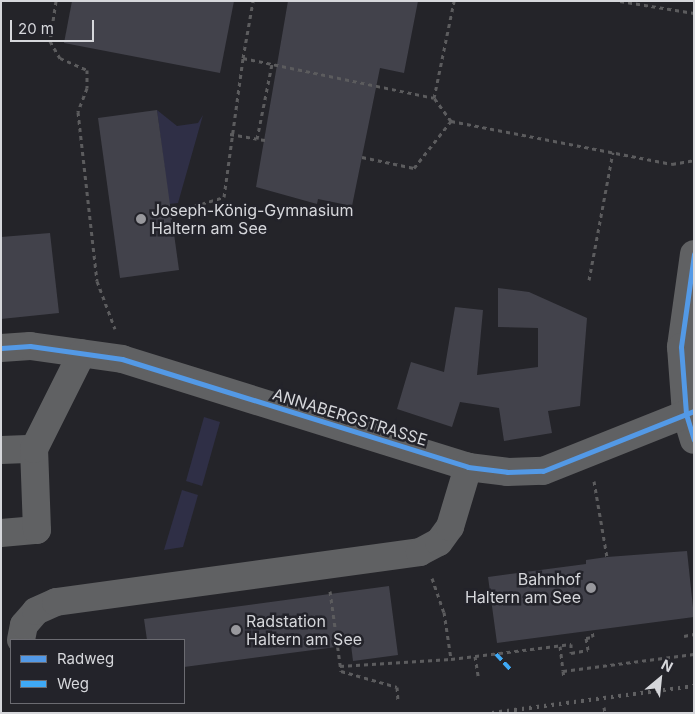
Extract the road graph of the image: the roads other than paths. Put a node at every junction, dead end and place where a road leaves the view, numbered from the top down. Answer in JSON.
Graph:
{"nodes":[{"id":1,"x":694,"y":254,"type":"edge"},
{"id":2,"x":1,"y":348,"type":"edge"},
{"id":3,"x":82,"y":354,"type":"junction"},
{"id":4,"x":690,"y":413,"type":"edge"},
{"id":5,"x":694,"y":440,"type":"edge"},
{"id":6,"x":34,"y":448,"type":"junction"},
{"id":7,"x":1,"y":450,"type":"edge"},
{"id":8,"x":468,"y":467,"type":"junction"},
{"id":9,"x":1,"y":533,"type":"edge"},
{"id":10,"x":21,"y":639,"type":"edge"}],
"edges":[{"from":1,"to":4,"type":"street"},
{"from":2,"to":3,"type":"street","name":"ANNABERGSTRASSE"},
{"from":3,"to":6,"type":"street"},
{"from":3,"to":8,"type":"street","name":"ANNABERGSTRASSE"},
{"from":4,"to":5,"type":"street"},
{"from":4,"to":8,"type":"street","name":"ANNABERGSTRASSE"},
{"from":6,"to":7,"type":"street"},
{"from":6,"to":9,"type":"street"},
{"from":8,"to":10,"type":"street"}]}
